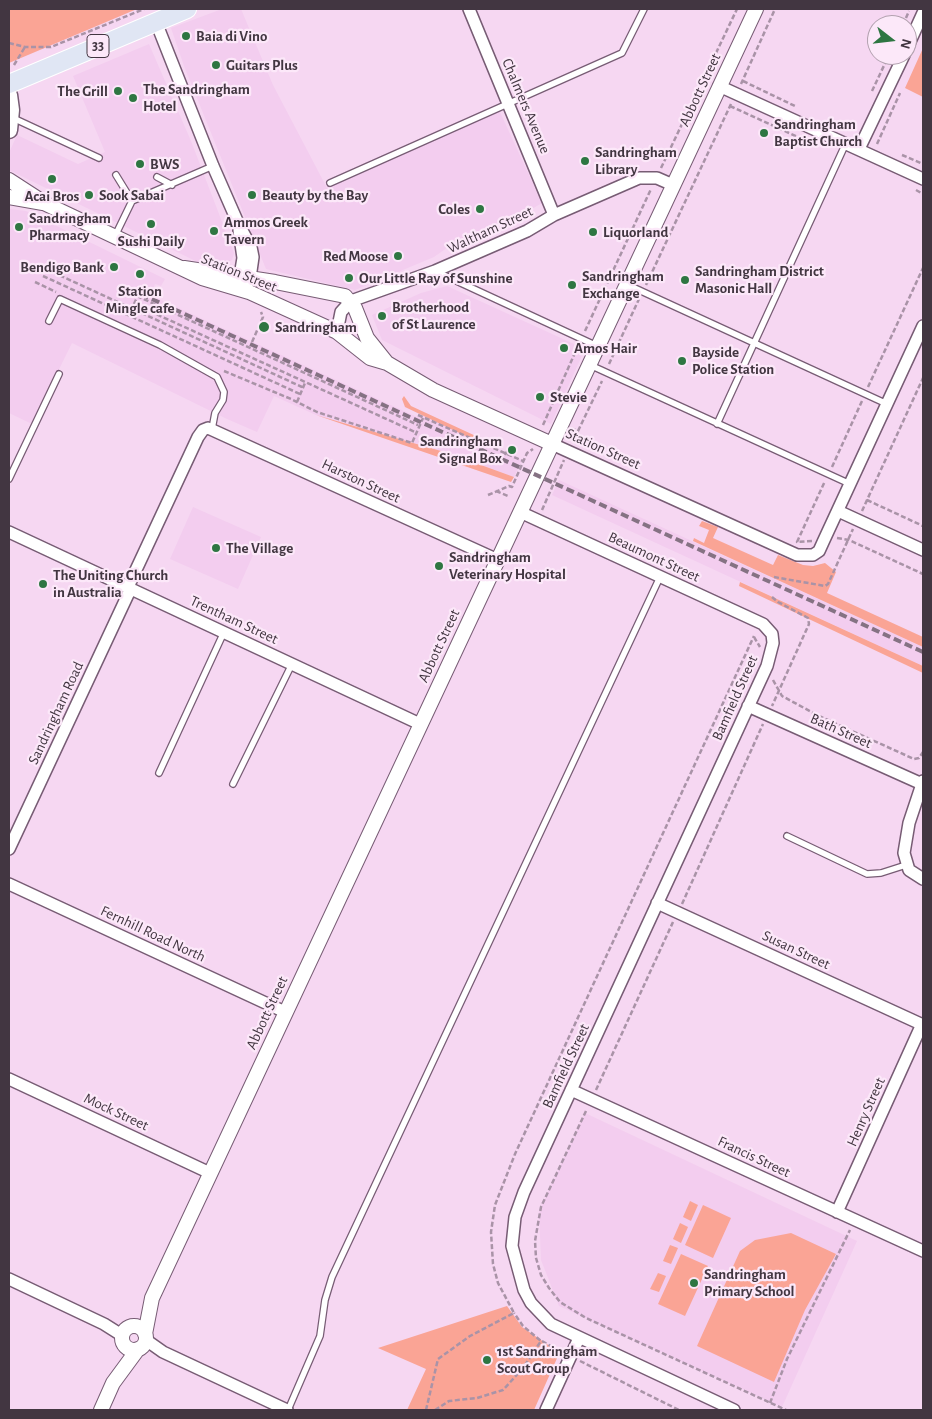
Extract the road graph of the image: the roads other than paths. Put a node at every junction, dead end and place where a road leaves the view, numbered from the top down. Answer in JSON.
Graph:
{"nodes":[{"id":1,"x":187,"y":9,"type":"edge"},
{"id":2,"x":469,"y":9,"type":"edge"},
{"id":3,"x":644,"y":9,"type":"edge"},
{"id":4,"x":756,"y":9,"type":"edge"},
{"id":5,"x":923,"y":13,"type":"edge"},
{"id":6,"x":156,"y":22,"type":"junction"},
{"id":7,"x":917,"y":26,"type":"edge"},
{"id":8,"x":899,"y":65,"type":"edge"},
{"id":9,"x":9,"y":84,"type":"edge"},
{"id":10,"x":720,"y":86,"type":"junction"},
{"id":11,"x":9,"y":95,"type":"edge"},
{"id":12,"x":508,"y":103,"type":"junction"},
{"id":13,"x":10,"y":123,"type":"edge"},
{"id":14,"x":846,"y":143,"type":"junction"},
{"id":15,"x":859,"y":149,"type":"junction"},
{"id":16,"x":99,"y":158,"type":"dead end"},
{"id":17,"x":213,"y":166,"type":"junction"},
{"id":18,"x":116,"y":175,"type":"dead end"},
{"id":19,"x":157,"y":177,"type":"dead end"},
{"id":20,"x":923,"y":179,"type":"edge"},
{"id":21,"x":9,"y":180,"type":"edge"},
{"id":22,"x":330,"y":184,"type":"dead end"},
{"id":23,"x":172,"y":185,"type":"junction"},
{"id":24,"x":673,"y":185,"type":"junction"},
{"id":25,"x":9,"y":196,"type":"edge"},
{"id":26,"x":132,"y":201,"type":"junction"},
{"id":27,"x":46,"y":204,"type":"junction"},
{"id":28,"x":554,"y":215,"type":"junction"},
{"id":29,"x":116,"y":236,"type":"junction"},
{"id":30,"x":435,"y":271,"type":"junction"},
{"id":31,"x":244,"y":281,"type":"junction"},
{"id":32,"x":626,"y":284,"type":"junction"},
{"id":33,"x":351,"y":301,"type":"junction"},
{"id":34,"x":359,"y":318,"type":"junction"},
{"id":35,"x":49,"y":321,"type":"dead end"},
{"id":36,"x":923,"y":326,"type":"edge"},
{"id":37,"x":340,"y":334,"type":"junction"},
{"id":38,"x":754,"y":342,"type":"junction"},
{"id":39,"x":597,"y":346,"type":"junction"},
{"id":40,"x":387,"y":363,"type":"junction"},
{"id":41,"x":588,"y":364,"type":"junction"},
{"id":42,"x":59,"y":374,"type":"dead end"},
{"id":43,"x":887,"y":404,"type":"junction"},
{"id":44,"x":717,"y":424,"type":"junction"},
{"id":45,"x":212,"y":429,"type":"junction"},
{"id":46,"x":552,"y":444,"type":"junction"},
{"id":47,"x":9,"y":479,"type":"edge"},
{"id":48,"x":850,"y":484,"type":"junction"},
{"id":49,"x":838,"y":511,"type":"junction"},
{"id":50,"x":520,"y":512,"type":"junction"},
{"id":51,"x":9,"y":532,"type":"edge"},
{"id":52,"x":923,"y":550,"type":"edge"},
{"id":53,"x":498,"y":560,"type":"junction"},
{"id":54,"x":660,"y":576,"type":"junction"},
{"id":55,"x":130,"y":588,"type":"junction"},
{"id":56,"x":224,"y":632,"type":"junction"},
{"id":57,"x":772,"y":634,"type":"joint"},
{"id":58,"x":292,"y":664,"type":"junction"},
{"id":59,"x":748,"y":706,"type":"junction"},
{"id":60,"x":420,"y":724,"type":"junction"},
{"id":61,"x":159,"y":773,"type":"dead end"},
{"id":62,"x":922,"y":782,"type":"edge"},
{"id":63,"x":233,"y":784,"type":"dead end"},
{"id":64,"x":787,"y":836,"type":"dead end"},
{"id":65,"x":9,"y":849,"type":"edge"},
{"id":66,"x":906,"y":865,"type":"junction"},
{"id":67,"x":923,"y":879,"type":"edge"},
{"id":68,"x":9,"y":884,"type":"edge"},
{"id":69,"x":657,"y":903,"type":"junction"},
{"id":70,"x":285,"y":1012,"type":"junction"},
{"id":71,"x":922,"y":1022,"type":"edge"},
{"id":72,"x":9,"y":1079,"type":"edge"},
{"id":73,"x":571,"y":1090,"type":"junction"},
{"id":74,"x":210,"y":1173,"type":"junction"},
{"id":75,"x":837,"y":1212,"type":"junction"},
{"id":76,"x":923,"y":1251,"type":"edge"},
{"id":77,"x":9,"y":1279,"type":"edge"},
{"id":78,"x":152,"y":1298,"type":"junction"},
{"id":79,"x":125,"y":1333,"type":"junction"},
{"id":80,"x":579,"y":1338,"type":"junction"},
{"id":81,"x":143,"y":1342,"type":"junction"},
{"id":82,"x":113,"y":1384,"type":"junction"},
{"id":83,"x":101,"y":1410,"type":"edge"},
{"id":84,"x":288,"y":1410,"type":"edge"},
{"id":85,"x":546,"y":1410,"type":"edge"},
{"id":86,"x":734,"y":1410,"type":"edge"}],
"edges":[{"from":1,"to":6,"type":"main road","number":"33"},
{"from":2,"to":12,"type":"street","name":"Chalmers Avenue"},
{"from":3,"to":12,"type":"lane"},
{"from":4,"to":10,"type":"street","name":"Abbott Street"},
{"from":5,"to":7,"type":"street"},
{"from":6,"to":9,"type":"main road","number":"33"},
{"from":6,"to":17,"type":"street"},
{"from":8,"to":15,"type":"street"},
{"from":10,"to":14,"type":"street"},
{"from":10,"to":24,"type":"street","name":"Abbott Street"},
{"from":11,"to":13,"type":"main road"},
{"from":12,"to":22,"type":"lane"},
{"from":12,"to":28,"type":"street","name":"Chalmers Avenue"},
{"from":13,"to":16,"type":"lane"},
{"from":14,"to":15,"type":"street"},
{"from":14,"to":38,"type":"lane"},
{"from":15,"to":20,"type":"street"},
{"from":17,"to":23,"type":"lane"},
{"from":17,"to":31,"type":"street"},
{"from":18,"to":26,"type":"lane"},
{"from":19,"to":23,"type":"lane"},
{"from":21,"to":27,"type":"street","name":"Station Street"},
{"from":23,"to":26,"type":"lane"},
{"from":24,"to":28,"type":"street","name":"Waltham Street"},
{"from":24,"to":32,"type":"street","name":"Abbott Street"},
{"from":25,"to":27,"type":"street","name":"Station Street"},
{"from":26,"to":29,"type":"lane"},
{"from":27,"to":29,"type":"street","name":"Station Street"},
{"from":28,"to":30,"type":"street","name":"Waltham Street"},
{"from":29,"to":31,"type":"street","name":"Station Street"},
{"from":30,"to":33,"type":"street","name":"Waltham Street"},
{"from":30,"to":39,"type":"lane"},
{"from":31,"to":33,"type":"street","name":"Station Street"},
{"from":31,"to":37,"type":"street","name":"Station Street"},
{"from":32,"to":38,"type":"lane"},
{"from":32,"to":39,"type":"street","name":"Abbott Street"},
{"from":33,"to":34,"type":"street","name":"Station Street"},
{"from":33,"to":37,"type":"street"},
{"from":34,"to":37,"type":"street"},
{"from":34,"to":40,"type":"street","name":"Station Street"},
{"from":35,"to":45,"type":"lane"},
{"from":36,"to":43,"type":"street"},
{"from":37,"to":40,"type":"street","name":"Station Street"},
{"from":38,"to":43,"type":"lane"},
{"from":38,"to":44,"type":"lane"},
{"from":39,"to":41,"type":"street","name":"Abbott Street"},
{"from":40,"to":46,"type":"street","name":"Station Street"},
{"from":41,"to":44,"type":"lane"},
{"from":41,"to":46,"type":"street","name":"Abbott Street"},
{"from":42,"to":47,"type":"lane"},
{"from":43,"to":48,"type":"street"},
{"from":44,"to":48,"type":"lane"},
{"from":45,"to":53,"type":"street","name":"Harston Street"},
{"from":45,"to":55,"type":"street","name":"Sandringham Road"},
{"from":46,"to":49,"type":"street","name":"Station Street"},
{"from":46,"to":50,"type":"street","name":"Abbott Street"},
{"from":48,"to":49,"type":"street"},
{"from":49,"to":52,"type":"street"},
{"from":50,"to":53,"type":"street","name":"Abbott Street"},
{"from":50,"to":54,"type":"street","name":"Beaumont Street"},
{"from":51,"to":55,"type":"street","name":"Trentham Street"},
{"from":53,"to":60,"type":"street","name":"Abbott Street"},
{"from":54,"to":57,"type":"street","name":"Beaumont Street"},
{"from":54,"to":84,"type":"lane"},
{"from":55,"to":56,"type":"street","name":"Trentham Street"},
{"from":55,"to":65,"type":"street","name":"Sandringham Road"},
{"from":56,"to":58,"type":"street","name":"Trentham Street"},
{"from":56,"to":61,"type":"lane"},
{"from":57,"to":59,"type":"street","name":"Bamfield Street"},
{"from":58,"to":60,"type":"street","name":"Trentham Street"},
{"from":58,"to":63,"type":"lane"},
{"from":59,"to":62,"type":"street","name":"Bath Street"},
{"from":59,"to":69,"type":"street","name":"Bamfield Street"},
{"from":60,"to":70,"type":"street","name":"Abbott Street"},
{"from":62,"to":66,"type":"street"},
{"from":64,"to":66,"type":"lane"},
{"from":66,"to":67,"type":"street"},
{"from":68,"to":70,"type":"street","name":"Fernhill Road North"},
{"from":69,"to":71,"type":"street","name":"Susan Street"},
{"from":69,"to":73,"type":"street","name":"Bamfield Street"},
{"from":70,"to":74,"type":"street","name":"Abbott Street"},
{"from":71,"to":75,"type":"street","name":"Henry Street"},
{"from":72,"to":74,"type":"street","name":"Mock Street"},
{"from":73,"to":75,"type":"street","name":"Francis Street"},
{"from":73,"to":80,"type":"street","name":"Bamfield Street"},
{"from":74,"to":78,"type":"street","name":"Abbott Street"},
{"from":75,"to":76,"type":"street","name":"Francis Street"},
{"from":77,"to":79,"type":"street"},
{"from":78,"to":79,"type":"street","name":"Abbott Street"},
{"from":78,"to":81,"type":"street","name":"Abbott Street"},
{"from":79,"to":81,"type":"street"},
{"from":79,"to":81,"type":"street"},
{"from":79,"to":82,"type":"street","name":"Abbott Street"},
{"from":80,"to":85,"type":"street"},
{"from":80,"to":86,"type":"street","name":"Bamfield Street"},
{"from":81,"to":82,"type":"street","name":"Abbott Street"},
{"from":81,"to":84,"type":"street"},
{"from":82,"to":83,"type":"street","name":"Abbott Street"}]}
